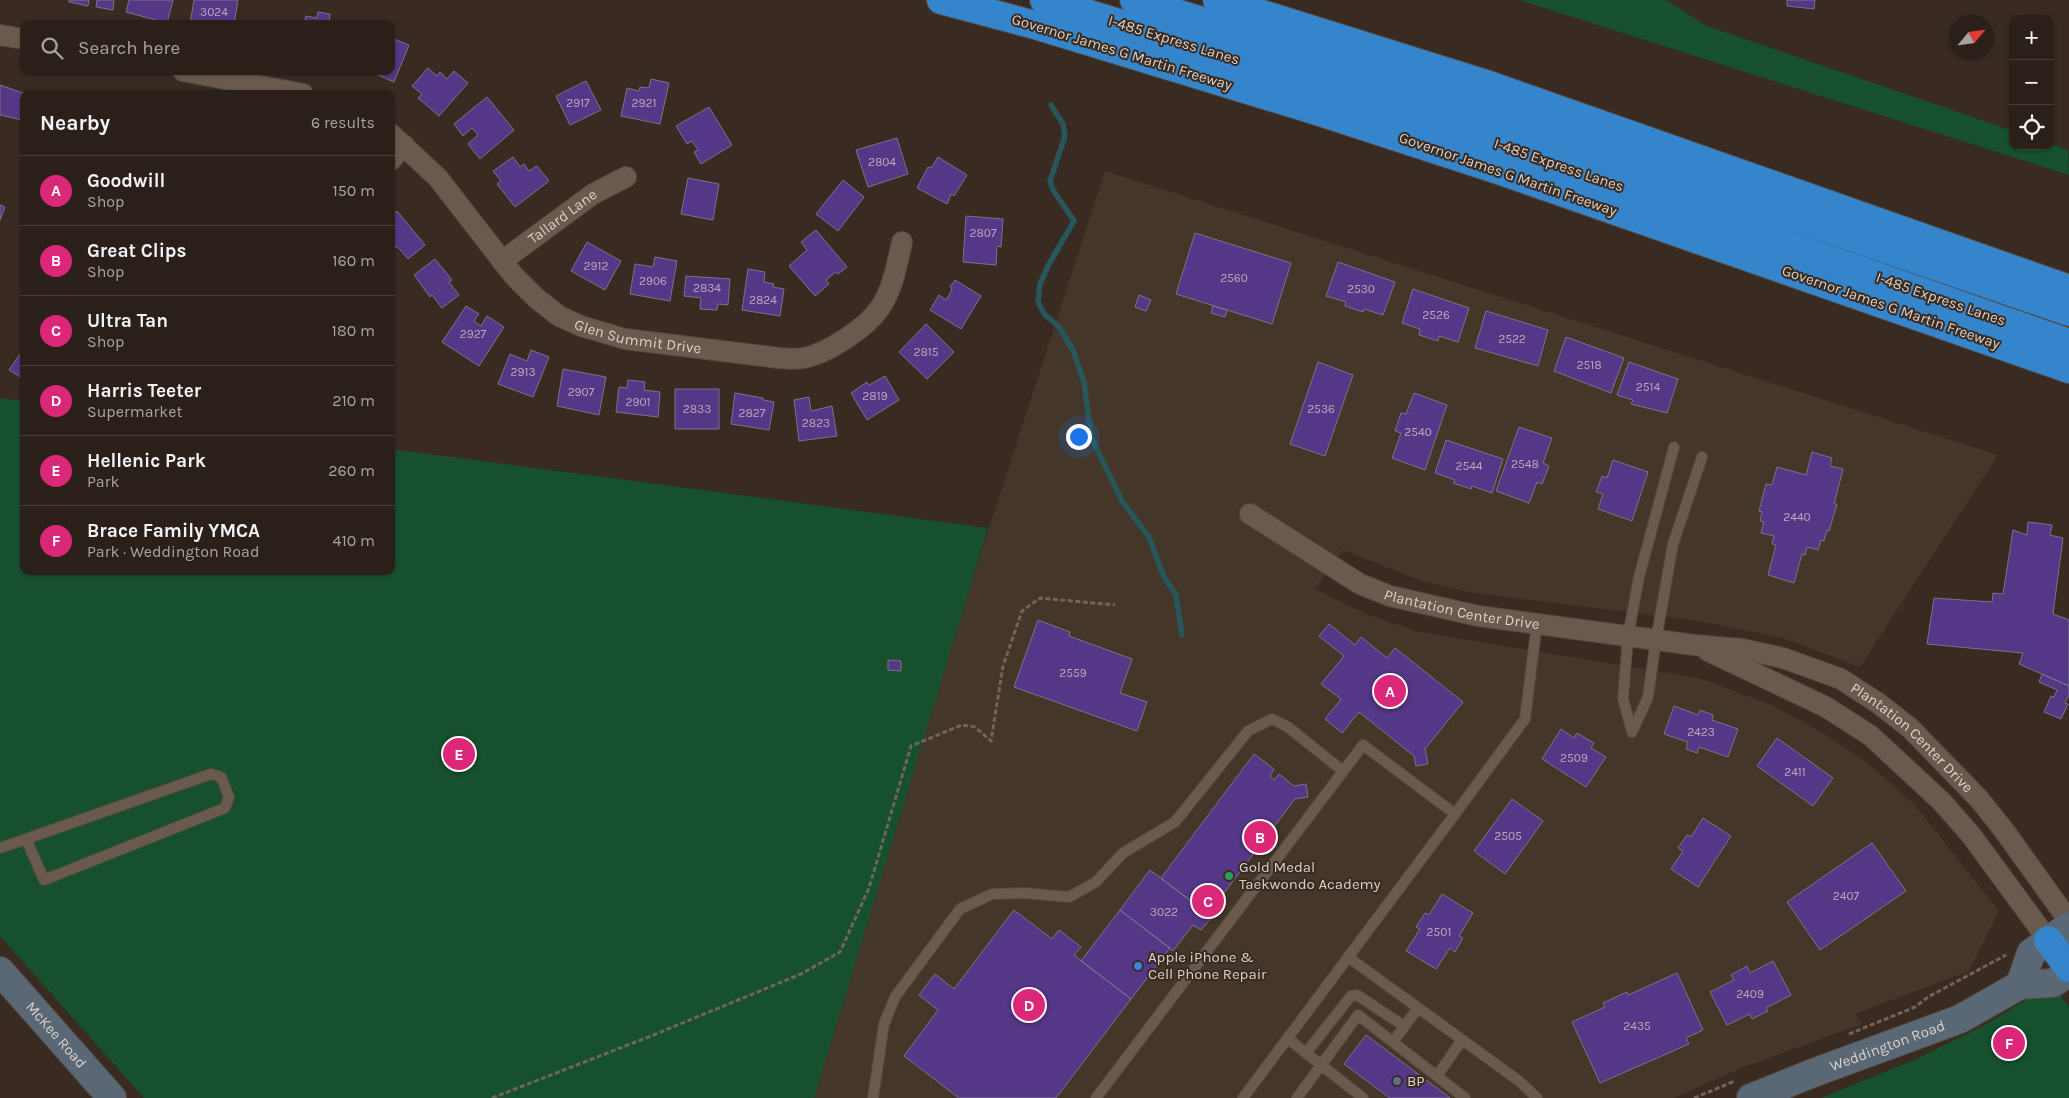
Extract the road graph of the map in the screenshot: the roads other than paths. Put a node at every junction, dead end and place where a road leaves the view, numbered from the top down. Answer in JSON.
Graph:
{"nodes":[{"id":1,"x":941,"y":0,"type":"edge"},
{"id":2,"x":1044,"y":0,"type":"edge"},
{"id":3,"x":1134,"y":0,"type":"edge"},
{"id":4,"x":1217,"y":0,"type":"edge"},
{"id":5,"x":0,"y":35,"type":"edge"},
{"id":6,"x":20,"y":38,"type":"edge"},
{"id":7,"x":204,"y":75,"type":"edge"},
{"id":8,"x":282,"y":90,"type":"edge"},
{"id":9,"x":398,"y":140,"type":"edge"},
{"id":10,"x":626,"y":177,"type":"dead end"},
{"id":11,"x":902,"y":242,"type":"dead end"},
{"id":12,"x":502,"y":261,"type":"junction"},
{"id":13,"x":2069,"y":289,"type":"edge"},
{"id":14,"x":2069,"y":312,"type":"edge"},
{"id":15,"x":2069,"y":343,"type":"edge"},
{"id":16,"x":2069,"y":369,"type":"edge"},
{"id":17,"x":1674,"y":447,"type":"dead end"},
{"id":18,"x":1702,"y":457,"type":"dead end"},
{"id":19,"x":1250,"y":514,"type":"dead end"},
{"id":20,"x":1537,"y":623,"type":"junction"},
{"id":21,"x":1628,"y":636,"type":"junction"},
{"id":22,"x":1656,"y":640,"type":"junction"},
{"id":23,"x":1694,"y":645,"type":"junction"},
{"id":24,"x":1343,"y":771,"type":"junction"},
{"id":25,"x":1455,"y":814,"type":"junction"},
{"id":26,"x":26,"y":839,"type":"junction"},
{"id":27,"x":0,"y":848,"type":"edge"},
{"id":28,"x":2069,"y":921,"type":"edge"},
{"id":29,"x":2058,"y":933,"type":"edge"},
{"id":30,"x":1348,"y":958,"type":"junction"},
{"id":31,"x":2069,"y":968,"type":"edge"},
{"id":32,"x":0,"y":971,"type":"edge"},
{"id":33,"x":2069,"y":972,"type":"edge"},
{"id":34,"x":2020,"y":985,"type":"junction"},
{"id":35,"x":1418,"y":1008,"type":"junction"},
{"id":36,"x":1404,"y":1026,"type":"junction"},
{"id":37,"x":1288,"y":1038,"type":"junction"},
{"id":38,"x":1462,"y":1040,"type":"junction"},
{"id":39,"x":1393,"y":1042,"type":"junction"},
{"id":40,"x":1306,"y":1053,"type":"junction"},
{"id":41,"x":1321,"y":1064,"type":"junction"},
{"id":42,"x":1437,"y":1076,"type":"junction"},
{"id":43,"x":1745,"y":1089,"type":"edge"},
{"id":44,"x":112,"y":1098,"type":"edge"},
{"id":45,"x":873,"y":1098,"type":"edge"},
{"id":46,"x":1096,"y":1098,"type":"edge"},
{"id":47,"x":1242,"y":1098,"type":"edge"},
{"id":48,"x":1297,"y":1098,"type":"edge"},
{"id":49,"x":1364,"y":1098,"type":"edge"},
{"id":50,"x":1465,"y":1098,"type":"edge"},
{"id":51,"x":1538,"y":1098,"type":"edge"}],
"edges":[{"from":1,"to":16,"type":"highway","name":"Governor James G Martin Freeway"},
{"from":2,"to":15,"type":"highway","name":"I-485 Express Lanes"},
{"from":3,"to":14,"type":"highway","name":"I-485 Express Lanes"},
{"from":4,"to":13,"type":"highway"},
{"from":5,"to":6,"type":"street"},
{"from":7,"to":8,"type":"street"},
{"from":9,"to":12,"type":"street","name":"Glen Summit Drive"},
{"from":10,"to":12,"type":"street","name":"Tallard Lane"},
{"from":11,"to":12,"type":"street","name":"Glen Summit Drive"},
{"from":17,"to":21,"type":"lane"},
{"from":18,"to":22,"type":"lane"},
{"from":19,"to":20,"type":"street","name":"Plantation Center Drive"},
{"from":20,"to":21,"type":"street","name":"Plantation Center Drive"},
{"from":20,"to":25,"type":"lane"},
{"from":21,"to":22,"type":"street","name":"Plantation Center Drive"},
{"from":21,"to":22,"type":"lane"},
{"from":22,"to":23,"type":"street","name":"Plantation Center Drive"},
{"from":23,"to":28,"type":"street","name":"Plantation Center Drive"},
{"from":23,"to":29,"type":"street","name":"Plantation Center Drive"},
{"from":24,"to":25,"type":"lane"},
{"from":24,"to":45,"type":"lane"},
{"from":24,"to":46,"type":"lane"},
{"from":25,"to":30,"type":"lane"},
{"from":26,"to":26,"type":"lane"},
{"from":26,"to":27,"type":"lane"},
{"from":29,"to":31,"type":"highway"},
{"from":29,"to":34,"type":"main road"},
{"from":30,"to":35,"type":"lane"},
{"from":30,"to":37,"type":"lane"},
{"from":32,"to":44,"type":"main road","name":"McKee Road"},
{"from":33,"to":34,"type":"main road","name":"Weddington Road"},
{"from":34,"to":43,"type":"main road","name":"Weddington Road"},
{"from":35,"to":36,"type":"lane"},
{"from":35,"to":38,"type":"lane"},
{"from":36,"to":39,"type":"lane"},
{"from":36,"to":40,"type":"lane"},
{"from":37,"to":40,"type":"lane"},
{"from":37,"to":47,"type":"lane"},
{"from":38,"to":42,"type":"lane"},
{"from":38,"to":51,"type":"lane"},
{"from":39,"to":41,"type":"lane"},
{"from":39,"to":42,"type":"lane"},
{"from":40,"to":41,"type":"lane"},
{"from":41,"to":48,"type":"lane"},
{"from":41,"to":49,"type":"lane"},
{"from":42,"to":50,"type":"lane"}]}
